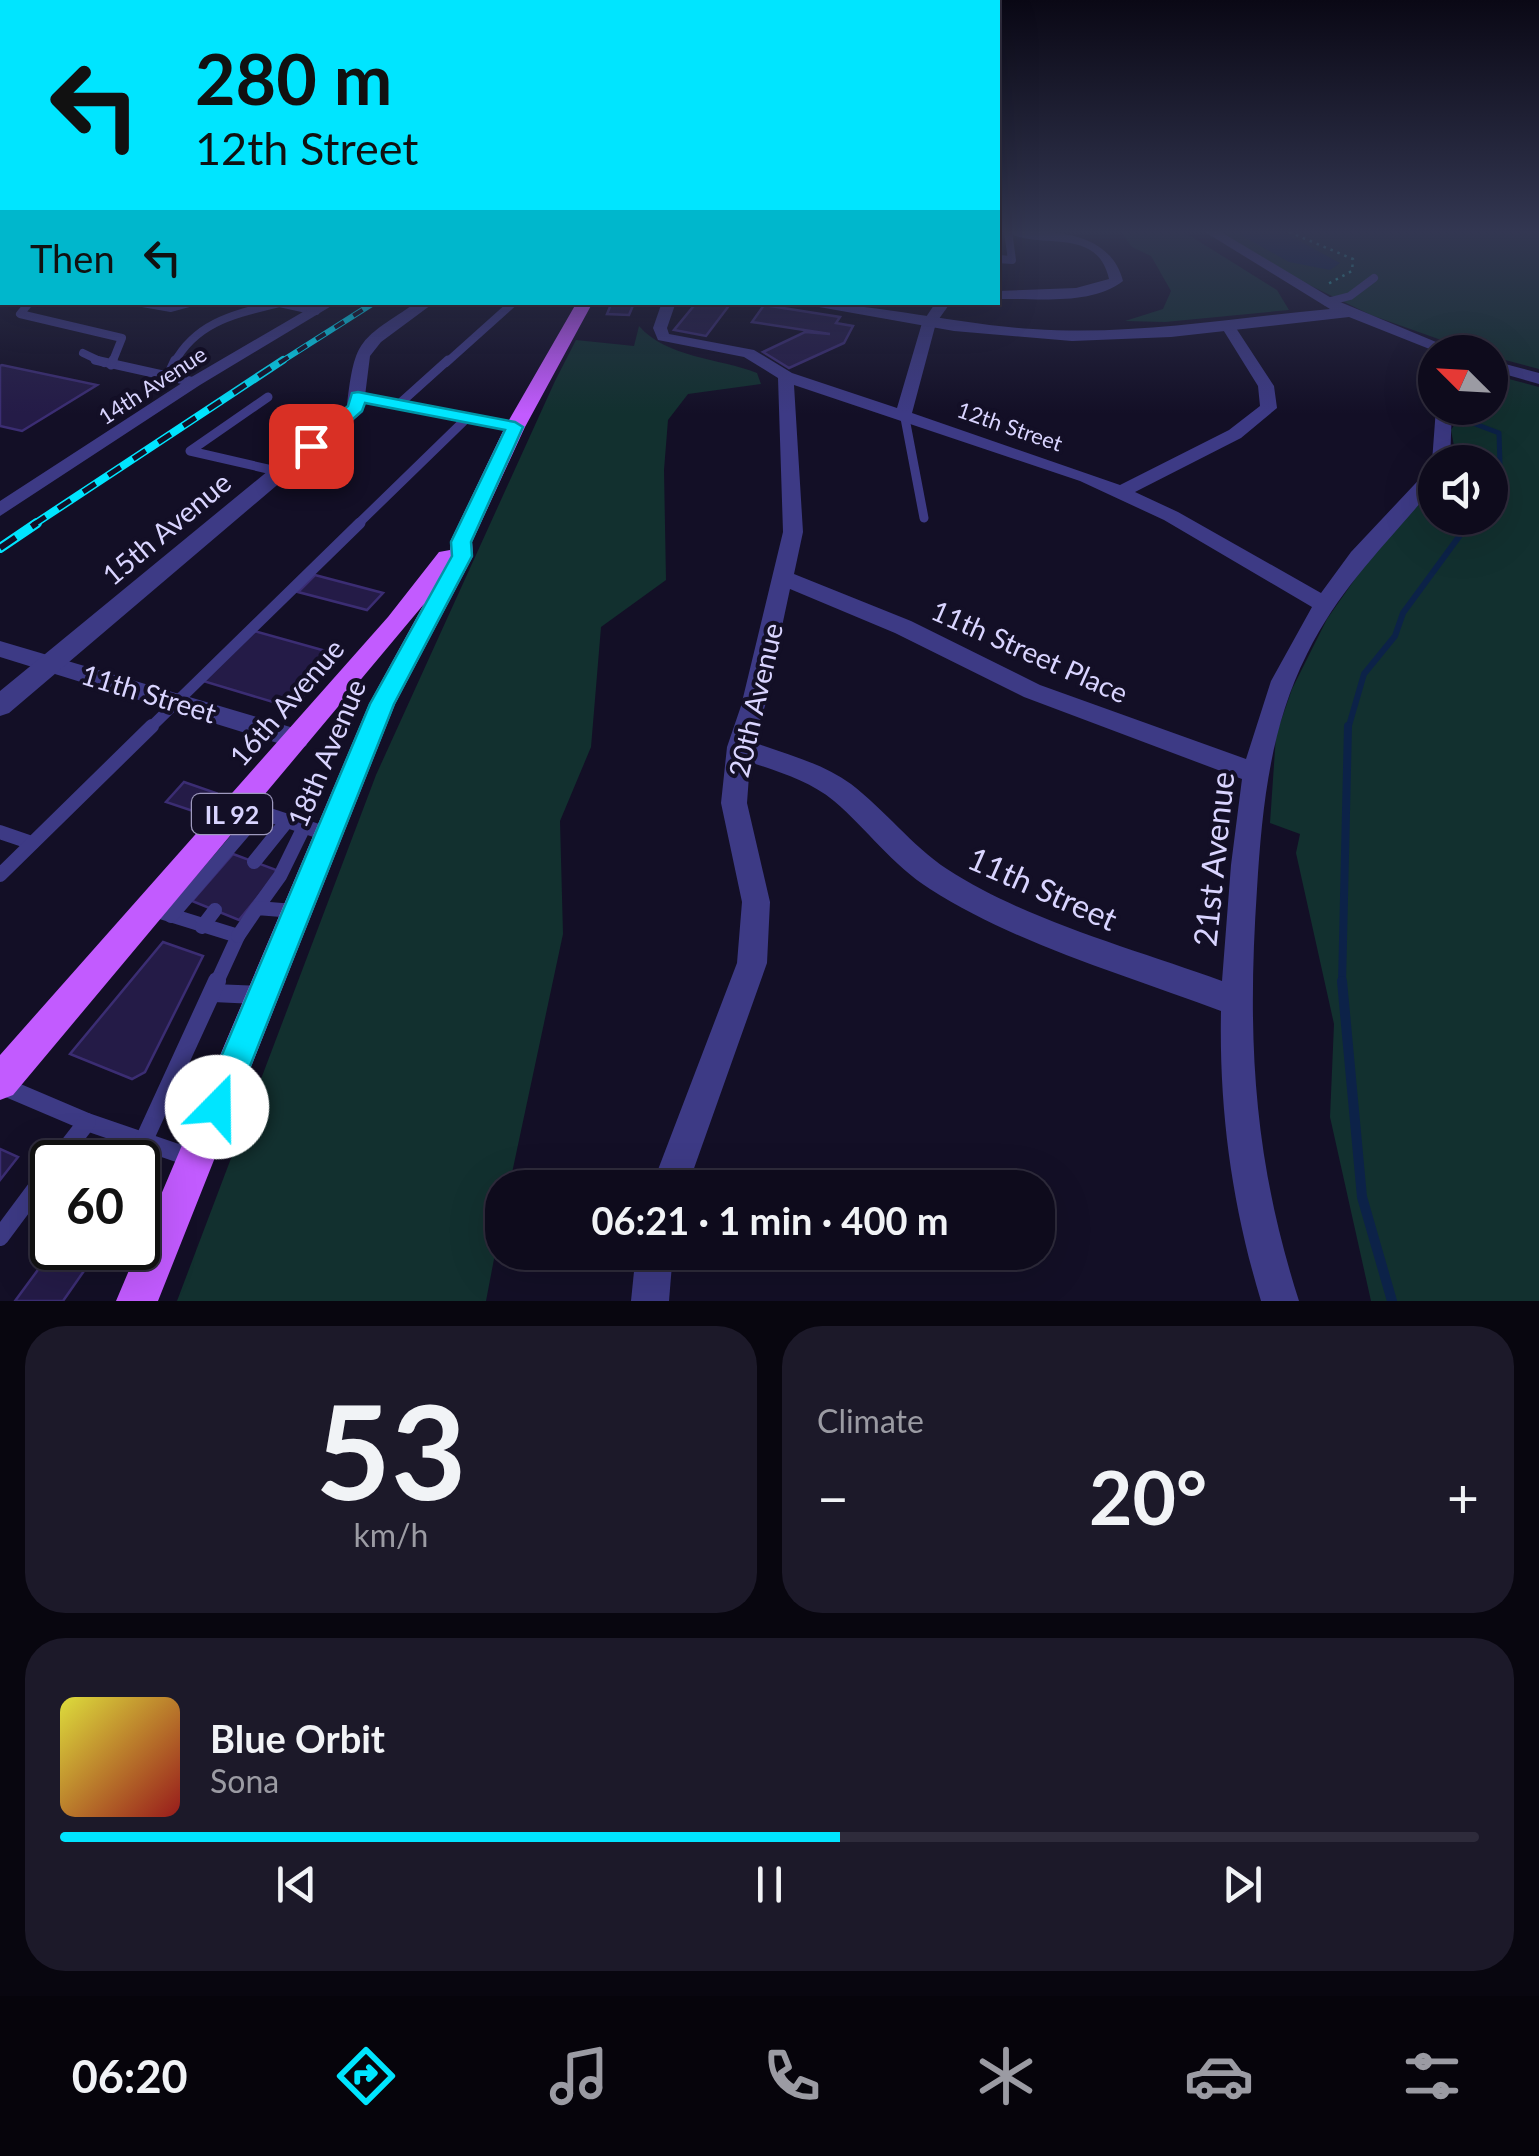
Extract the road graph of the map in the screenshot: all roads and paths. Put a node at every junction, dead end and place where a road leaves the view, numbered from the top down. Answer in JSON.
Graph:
{"nodes":[{"id":1,"x":1047,"y":293,"type":"edge"},
{"id":2,"x":1317,"y":293,"type":"edge"},
{"id":3,"x":1327,"y":293,"type":"edge"},
{"id":4,"x":1354,"y":293,"type":"edge"},
{"id":5,"x":1000,"y":295,"type":"edge"},
{"id":6,"x":1337,"y":304,"type":"junction"},
{"id":7,"x":26,"y":305,"type":"edge"},
{"id":8,"x":154,"y":305,"type":"edge"},
{"id":9,"x":182,"y":305,"type":"edge"},
{"id":10,"x":271,"y":305,"type":"edge"},
{"id":11,"x":424,"y":305,"type":"edge"},
{"id":12,"x":511,"y":305,"type":"edge"},
{"id":13,"x":584,"y":305,"type":"edge"},
{"id":14,"x":668,"y":305,"type":"edge"},
{"id":15,"x":816,"y":305,"type":"edge"},
{"id":16,"x":942,"y":305,"type":"edge"},
{"id":17,"x":323,"y":307,"type":"edge"},
{"id":18,"x":929,"y":324,"type":"junction"},
{"id":19,"x":1229,"y":328,"type":"junction"},
{"id":20,"x":1418,"y":338,"type":"edge"},
{"id":21,"x":83,"y":352,"type":"dead end"},
{"id":22,"x":111,"y":365,"type":"junction"},
{"id":23,"x":1508,"y":370,"type":"edge"},
{"id":24,"x":786,"y":376,"type":"junction"},
{"id":25,"x":167,"y":377,"type":"junction"},
{"id":26,"x":1539,"y":379,"type":"edge"},
{"id":27,"x":194,"y":382,"type":"junction"},
{"id":28,"x":358,"y":397,"type":"junction"},
{"id":29,"x":268,"y":398,"type":"dead end"},
{"id":30,"x":398,"y":405,"type":"junction"},
{"id":31,"x":904,"y":413,"type":"junction"},
{"id":32,"x":467,"y":418,"type":"junction"},
{"id":33,"x":515,"y":427,"type":"junction"},
{"id":34,"x":281,"y":472,"type":"junction"},
{"id":35,"x":1119,"y":493,"type":"junction"},
{"id":36,"x":1418,"y":495,"type":"edge"},
{"id":37,"x":0,"y":510,"type":"edge"},
{"id":38,"x":924,"y":518,"type":"dead end"},
{"id":39,"x":461,"y":542,"type":"junction"},
{"id":40,"x":782,"y":578,"type":"junction"},
{"id":41,"x":1324,"y":604,"type":"junction"},
{"id":42,"x":0,"y":649,"type":"edge"},
{"id":43,"x":50,"y":664,"type":"junction"},
{"id":44,"x":177,"y":702,"type":"junction"},
{"id":45,"x":0,"y":706,"type":"edge"},
{"id":46,"x":297,"y":739,"type":"junction"},
{"id":47,"x":739,"y":747,"type":"junction"},
{"id":48,"x":1254,"y":773,"type":"junction"},
{"id":49,"x":250,"y":808,"type":"junction"},
{"id":50,"x":287,"y":821,"type":"junction"},
{"id":51,"x":316,"y":831,"type":"junction"},
{"id":52,"x":0,"y":832,"type":"edge"},
{"id":53,"x":32,"y":843,"type":"junction"},
{"id":54,"x":254,"y":862,"type":"dead end"},
{"id":55,"x":0,"y":874,"type":"edge"},
{"id":56,"x":258,"y":908,"type":"junction"},
{"id":57,"x":215,"y":910,"type":"dead end"},
{"id":58,"x":161,"y":912,"type":"junction"},
{"id":59,"x":300,"y":912,"type":"junction"},
{"id":60,"x":202,"y":927,"type":"junction"},
{"id":61,"x":238,"y":936,"type":"junction"},
{"id":62,"x":213,"y":993,"type":"junction"},
{"id":63,"x":262,"y":996,"type":"junction"},
{"id":64,"x":1236,"y":1001,"type":"junction"},
{"id":65,"x":0,"y":1084,"type":"edge"},
{"id":66,"x":87,"y":1122,"type":"junction"},
{"id":67,"x":73,"y":1140,"type":"edge"},
{"id":68,"x":144,"y":1140,"type":"joint"},
{"id":69,"x":160,"y":1146,"type":"edge"},
{"id":70,"x":196,"y":1159,"type":"junction"},
{"id":71,"x":676,"y":1170,"type":"edge"},
{"id":72,"x":30,"y":1197,"type":"edge"},
{"id":73,"x":0,"y":1237,"type":"edge"},
{"id":74,"x":653,"y":1270,"type":"edge"},
{"id":75,"x":138,"y":1301,"type":"edge"},
{"id":76,"x":650,"y":1301,"type":"edge"},
{"id":77,"x":1280,"y":1301,"type":"edge"}],
"edges":[{"from":1,"to":5,"type":"street"},
{"from":2,"to":6,"type":"street"},
{"from":3,"to":6,"type":"path"},
{"from":4,"to":6,"type":"lane"},
{"from":6,"to":19,"type":"street"},
{"from":6,"to":20,"type":"street"},
{"from":7,"to":22,"type":"lane"},
{"from":8,"to":9,"type":"lane"},
{"from":10,"to":25,"type":"lane"},
{"from":11,"to":28,"type":"street"},
{"from":12,"to":30,"type":"lane"},
{"from":13,"to":33,"type":"main road","name":"18th Avenue","number":"IL 92"},
{"from":14,"to":24,"type":"street","name":"12th Street"},
{"from":15,"to":18,"type":"street"},
{"from":16,"to":18,"type":"street"},
{"from":17,"to":27,"type":"street","name":"14th Avenue"},
{"from":18,"to":19,"type":"street"},
{"from":18,"to":31,"type":"street"},
{"from":19,"to":35,"type":"street"},
{"from":21,"to":22,"type":"lane"},
{"from":22,"to":25,"type":"lane"},
{"from":23,"to":26,"type":"street"},
{"from":24,"to":31,"type":"street","name":"12th Street"},
{"from":24,"to":40,"type":"street","name":"20th Avenue"},
{"from":25,"to":27,"type":"lane"},
{"from":27,"to":37,"type":"street","name":"14th Avenue"},
{"from":28,"to":30,"type":"street"},
{"from":28,"to":34,"type":"street","name":"15th Avenue"},
{"from":29,"to":34,"type":"lane"},
{"from":30,"to":32,"type":"street"},
{"from":31,"to":35,"type":"street","name":"12th Street"},
{"from":31,"to":38,"type":"lane"},
{"from":32,"to":33,"type":"street"},
{"from":32,"to":44,"type":"lane"},
{"from":33,"to":39,"type":"main road","name":"18th Avenue","number":"IL 92"},
{"from":34,"to":43,"type":"street","name":"15th Avenue"},
{"from":35,"to":41,"type":"street","name":"12th Street"},
{"from":36,"to":41,"type":"street","name":"21st Avenue"},
{"from":39,"to":46,"type":"main road","name":"16th Avenue","number":"IL 92"},
{"from":39,"to":51,"type":"main road","name":"18th Avenue","number":"IL 92"},
{"from":40,"to":47,"type":"street","name":"20th Avenue"},
{"from":40,"to":48,"type":"street","name":"11th Street Place"},
{"from":41,"to":48,"type":"street","name":"21st Avenue"},
{"from":42,"to":43,"type":"street","name":"11th Street"},
{"from":43,"to":44,"type":"street","name":"11th Street"},
{"from":43,"to":45,"type":"street","name":"15th Avenue"},
{"from":44,"to":46,"type":"street","name":"11th Street"},
{"from":44,"to":53,"type":"lane"},
{"from":46,"to":49,"type":"main road","name":"16th Avenue","number":"IL 92"},
{"from":47,"to":64,"type":"street","name":"11th Street"},
{"from":47,"to":71,"type":"street","name":"20th Avenue"},
{"from":48,"to":64,"type":"street","name":"21st Avenue"},
{"from":49,"to":50,"type":"lane"},
{"from":49,"to":58,"type":"main road","name":"16th Avenue","number":"IL 92"},
{"from":50,"to":51,"type":"lane"},
{"from":50,"to":54,"type":"lane"},
{"from":51,"to":56,"type":"lane"},
{"from":51,"to":59,"type":"main road","name":"18th Avenue","number":"IL 92"},
{"from":52,"to":53,"type":"lane"},
{"from":53,"to":55,"type":"lane"},
{"from":56,"to":59,"type":"lane"},
{"from":56,"to":61,"type":"lane"},
{"from":57,"to":60,"type":"lane"},
{"from":58,"to":60,"type":"lane"},
{"from":58,"to":65,"type":"main road","name":"16th Avenue","number":"IL 92"},
{"from":59,"to":63,"type":"main road","name":"18th Avenue","number":"IL 92"},
{"from":60,"to":61,"type":"lane"},
{"from":61,"to":62,"type":"lane"},
{"from":62,"to":63,"type":"lane"},
{"from":62,"to":68,"type":"lane"},
{"from":63,"to":70,"type":"main road","name":"18th Avenue","number":"IL 92"},
{"from":64,"to":77,"type":"street","name":"21st Avenue"},
{"from":65,"to":66,"type":"lane"},
{"from":66,"to":67,"type":"lane"},
{"from":66,"to":68,"type":"lane"},
{"from":69,"to":70,"type":"lane"},
{"from":70,"to":75,"type":"main road","name":"18th Avenue","number":"IL 92"},
{"from":72,"to":73,"type":"lane"},
{"from":74,"to":76,"type":"street"}]}
